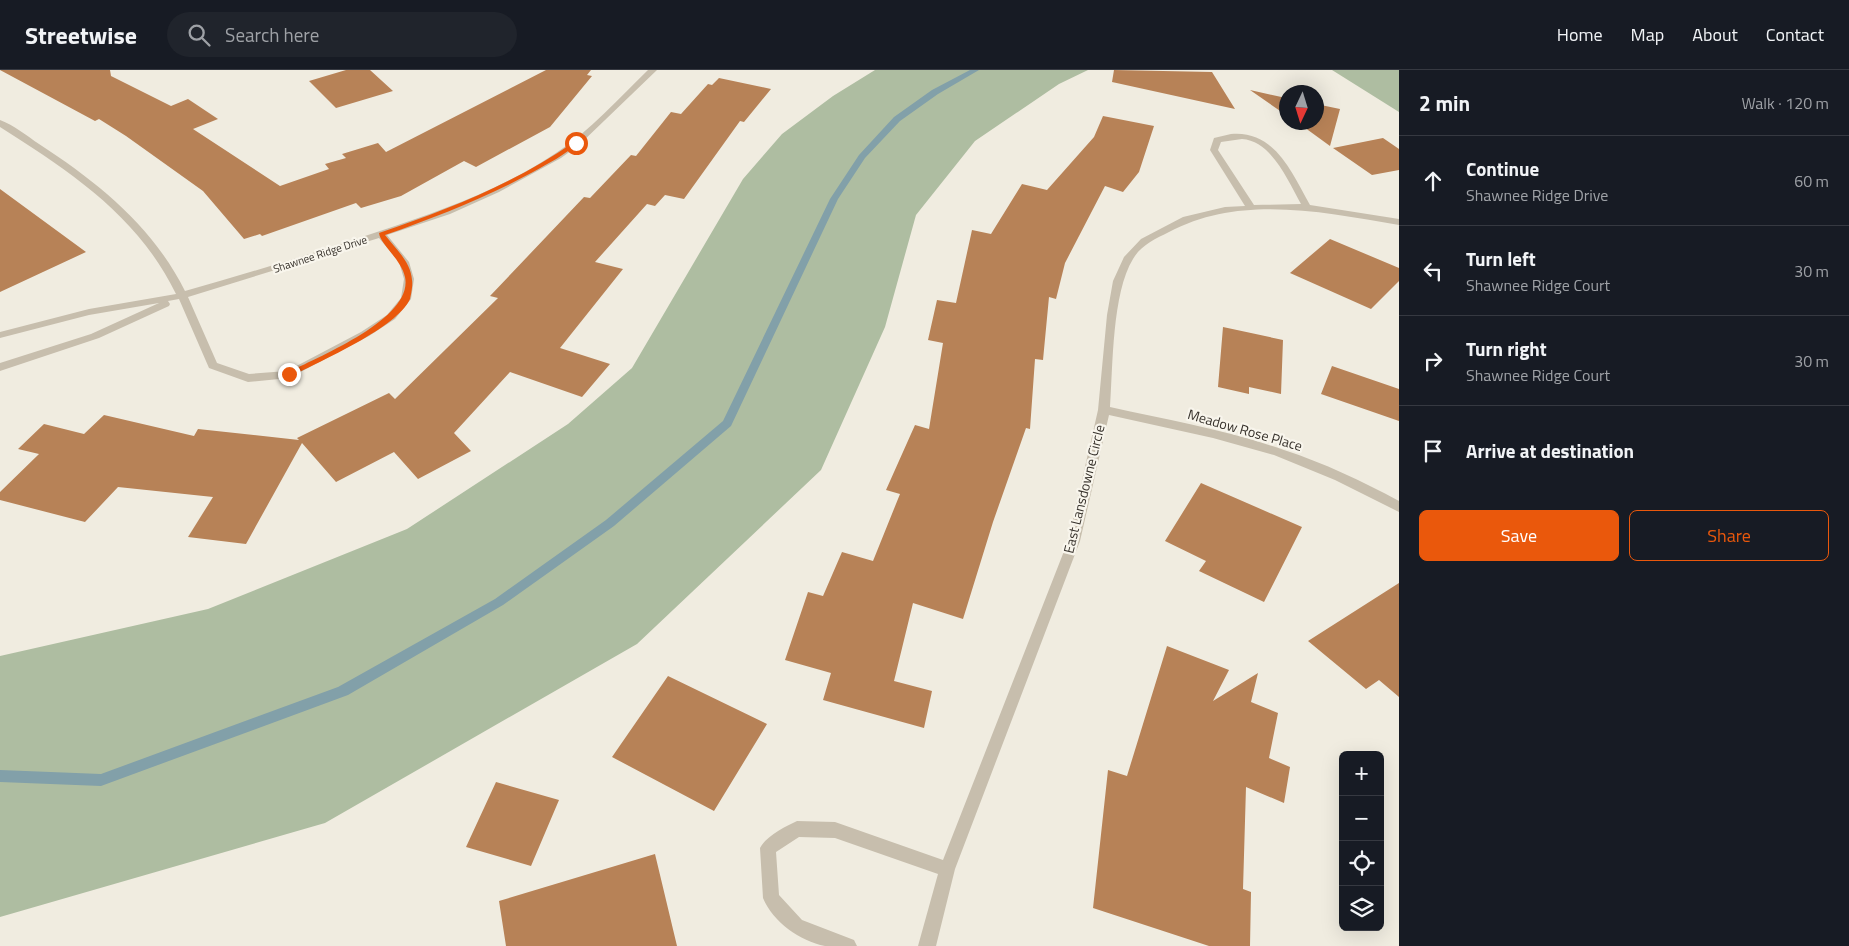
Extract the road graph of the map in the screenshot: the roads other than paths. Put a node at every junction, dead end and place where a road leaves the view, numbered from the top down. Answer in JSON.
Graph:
{"nodes":[{"id":1,"x":653,"y":70,"type":"edge"},
{"id":2,"x":0,"y":123,"type":"edge"},
{"id":3,"x":1251,"y":207,"type":"junction"},
{"id":4,"x":1307,"y":207,"type":"junction"},
{"id":5,"x":1399,"y":222,"type":"edge"},
{"id":6,"x":381,"y":234,"type":"junction"},
{"id":7,"x":181,"y":296,"type":"junction"},
{"id":8,"x":0,"y":335,"type":"edge"},
{"id":9,"x":0,"y":367,"type":"edge"},
{"id":10,"x":1104,"y":410,"type":"junction"},
{"id":11,"x":1399,"y":507,"type":"edge"},
{"id":12,"x":947,"y":869,"type":"junction"},
{"id":13,"x":848,"y":946,"type":"edge"},
{"id":14,"x":927,"y":946,"type":"edge"}],
"edges":[{"from":1,"to":6,"type":"street","name":"Shawnee Ridge Drive"},
{"from":2,"to":7,"type":"street"},
{"from":3,"to":4,"type":"street","name":"East Lansdowne Circle"},
{"from":3,"to":4,"type":"street"},
{"from":3,"to":10,"type":"street","name":"East Lansdowne Circle"},
{"from":4,"to":5,"type":"street","name":"East Lansdowne Circle"},
{"from":6,"to":7,"type":"street","name":"Shawnee Ridge Drive"},
{"from":6,"to":7,"type":"street"},
{"from":7,"to":8,"type":"street","name":"Shawnee Ridge Drive"},
{"from":7,"to":9,"type":"street","name":"Shawnee Ridge Drive"},
{"from":10,"to":11,"type":"street","name":"Meadow Rose Place"},
{"from":10,"to":12,"type":"street","name":"East Lansdowne Circle"},
{"from":12,"to":13,"type":"street"},
{"from":12,"to":14,"type":"street","name":"East Lansdowne Circle"}]}
